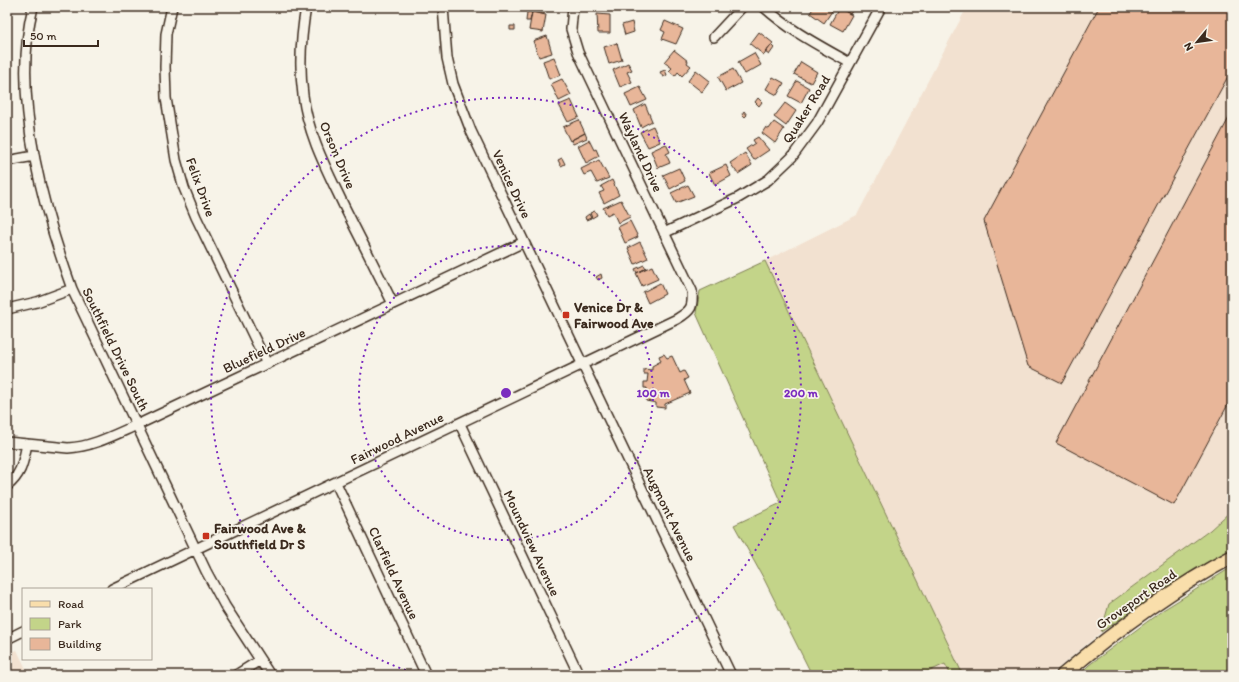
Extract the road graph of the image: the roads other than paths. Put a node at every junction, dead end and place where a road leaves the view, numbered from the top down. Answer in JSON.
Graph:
{"nodes":[{"id":1,"x":33,"y":7,"type":"edge"},
{"id":2,"x":172,"y":7,"type":"edge"},
{"id":3,"x":306,"y":7,"type":"edge"},
{"id":4,"x":443,"y":7,"type":"edge"},
{"id":5,"x":573,"y":7,"type":"edge"},
{"id":6,"x":742,"y":7,"type":"edge"},
{"id":7,"x":764,"y":7,"type":"edge"},
{"id":8,"x":881,"y":7,"type":"edge"},
{"id":9,"x":714,"y":37,"type":"dead end"},
{"id":10,"x":850,"y":63,"type":"junction"},
{"id":11,"x":34,"y":156,"type":"junction"},
{"id":12,"x":7,"y":161,"type":"edge"},
{"id":13,"x":664,"y":233,"type":"junction"},
{"id":14,"x":524,"y":242,"type":"junction"},
{"id":15,"x":72,"y":289,"type":"junction"},
{"id":16,"x":393,"y":304,"type":"junction"},
{"id":17,"x":691,"y":308,"type":"joint"},
{"id":18,"x":7,"y":309,"type":"edge"},
{"id":19,"x":267,"y":364,"type":"junction"},
{"id":20,"x":582,"y":365,"type":"junction"},
{"id":21,"x":460,"y":424,"type":"junction"},
{"id":22,"x":138,"y":425,"type":"junction"},
{"id":23,"x":7,"y":442,"type":"edge"},
{"id":24,"x":27,"y":444,"type":"junction"},
{"id":25,"x":336,"y":483,"type":"junction"},
{"id":26,"x":7,"y":486,"type":"edge"},
{"id":27,"x":196,"y":549,"type":"junction"},
{"id":28,"x":1232,"y":557,"type":"edge"},
{"id":29,"x":114,"y":588,"type":"edge"},
{"id":30,"x":22,"y":632,"type":"edge"},
{"id":31,"x":7,"y":639,"type":"edge"},
{"id":32,"x":260,"y":660,"type":"junction"},
{"id":33,"x":236,"y":675,"type":"edge"},
{"id":34,"x":270,"y":675,"type":"edge"},
{"id":35,"x":426,"y":675,"type":"edge"},
{"id":36,"x":579,"y":675,"type":"edge"},
{"id":37,"x":731,"y":675,"type":"edge"},
{"id":38,"x":1064,"y":675,"type":"edge"}],
"edges":[{"from":1,"to":11,"type":"street","name":"Southfield Drive South"},
{"from":2,"to":19,"type":"street","name":"Felix Drive"},
{"from":3,"to":16,"type":"street","name":"Orson Drive"},
{"from":4,"to":14,"type":"street","name":"Venice Drive"},
{"from":5,"to":13,"type":"street","name":"Wayland Drive"},
{"from":6,"to":9,"type":"street"},
{"from":7,"to":10,"type":"street"},
{"from":8,"to":10,"type":"street","name":"Quaker Road"},
{"from":10,"to":13,"type":"street","name":"Quaker Road"},
{"from":11,"to":12,"type":"street"},
{"from":11,"to":15,"type":"street","name":"Southfield Drive South"},
{"from":13,"to":17,"type":"street","name":"Wayland Drive"},
{"from":14,"to":16,"type":"street","name":"Bluefield Drive"},
{"from":14,"to":20,"type":"street","name":"Venice Drive"},
{"from":15,"to":18,"type":"street"},
{"from":15,"to":22,"type":"street","name":"Southfield Drive South"},
{"from":16,"to":19,"type":"street","name":"Bluefield Drive"},
{"from":17,"to":20,"type":"street","name":"Fairwood Avenue"},
{"from":19,"to":22,"type":"street","name":"Bluefield Drive"},
{"from":20,"to":21,"type":"street","name":"Fairwood Avenue"},
{"from":20,"to":37,"type":"street","name":"Augmont Avenue"},
{"from":21,"to":25,"type":"street","name":"Fairwood Avenue"},
{"from":21,"to":36,"type":"street","name":"Moundview Avenue"},
{"from":22,"to":24,"type":"street","name":"Bluefield Drive"},
{"from":22,"to":27,"type":"street","name":"Southfield Drive South"},
{"from":23,"to":24,"type":"street","name":"Bluefield Drive"},
{"from":24,"to":26,"type":"street"},
{"from":25,"to":27,"type":"street","name":"Fairwood Avenue"},
{"from":25,"to":35,"type":"street","name":"Clarfield Avenue"},
{"from":27,"to":29,"type":"street","name":"Fairwood Avenue"},
{"from":27,"to":32,"type":"street","name":"Southfield Drive South"},
{"from":28,"to":38,"type":"main road","name":"Groveport Road"},
{"from":30,"to":31,"type":"street"},
{"from":32,"to":33,"type":"street"},
{"from":32,"to":34,"type":"street","name":"Southfield Drive South"}]}
